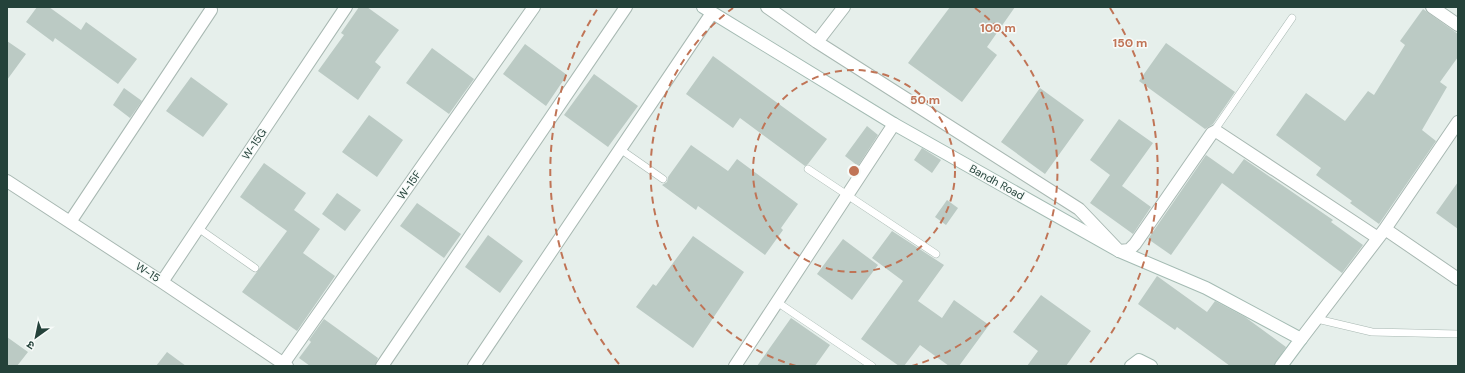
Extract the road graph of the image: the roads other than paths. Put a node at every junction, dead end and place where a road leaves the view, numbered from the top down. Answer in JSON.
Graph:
{"nodes":[{"id":1,"x":346,"y":7,"type":"edge"},
{"id":2,"x":534,"y":7,"type":"edge"},
{"id":3,"x":626,"y":7,"type":"edge"},
{"id":4,"x":767,"y":7,"type":"edge"},
{"id":5,"x":844,"y":7,"type":"edge"},
{"id":6,"x":1432,"y":7,"type":"edge"},
{"id":7,"x":211,"y":10,"type":"dead end"},
{"id":8,"x":707,"y":10,"type":"edge"},
{"id":9,"x":1292,"y":18,"type":"dead end"},
{"id":10,"x":1458,"y":26,"type":"edge"},
{"id":11,"x":817,"y":42,"type":"junction"},
{"id":12,"x":1458,"y":122,"type":"edge"},
{"id":13,"x":894,"y":124,"type":"junction"},
{"id":14,"x":1214,"y":131,"type":"junction"},
{"id":15,"x":620,"y":149,"type":"junction"},
{"id":16,"x":808,"y":169,"type":"dead end"},
{"id":17,"x":663,"y":179,"type":"dead end"},
{"id":18,"x":7,"y":181,"type":"edge"},
{"id":19,"x":846,"y":194,"type":"junction"},
{"id":20,"x":70,"y":222,"type":"junction"},
{"id":21,"x":198,"y":228,"type":"junction"},
{"id":22,"x":1382,"y":234,"type":"junction"},
{"id":23,"x":1120,"y":251,"type":"junction"},
{"id":24,"x":936,"y":254,"type":"dead end"},
{"id":25,"x":255,"y":268,"type":"dead end"},
{"id":26,"x":1458,"y":278,"type":"edge"},
{"id":27,"x":162,"y":282,"type":"junction"},
{"id":28,"x":777,"y":302,"type":"junction"},
{"id":29,"x":1317,"y":319,"type":"junction"},
{"id":30,"x":1458,"y":334,"type":"edge"},
{"id":31,"x":1301,"y":339,"type":"junction"},
{"id":32,"x":285,"y":365,"type":"edge"},
{"id":33,"x":382,"y":366,"type":"edge"},
{"id":34,"x":474,"y":366,"type":"edge"},
{"id":35,"x":736,"y":366,"type":"edge"},
{"id":36,"x":872,"y":366,"type":"edge"},
{"id":37,"x":1131,"y":366,"type":"edge"},
{"id":38,"x":1151,"y":366,"type":"edge"},
{"id":39,"x":1281,"y":366,"type":"edge"}],
"edges":[{"from":1,"to":21,"type":"street","name":"W-15G"},
{"from":2,"to":32,"type":"street","name":"W-15F"},
{"from":3,"to":33,"type":"street"},
{"from":4,"to":11,"type":"street"},
{"from":5,"to":11,"type":"street"},
{"from":6,"to":10,"type":"street"},
{"from":7,"to":20,"type":"street"},
{"from":8,"to":13,"type":"street","name":"Bandh Road"},
{"from":8,"to":15,"type":"street"},
{"from":9,"to":14,"type":"lane"},
{"from":11,"to":23,"type":"street"},
{"from":12,"to":22,"type":"street"},
{"from":13,"to":19,"type":"street"},
{"from":13,"to":23,"type":"street","name":"Bandh Road"},
{"from":14,"to":22,"type":"street"},
{"from":14,"to":23,"type":"street"},
{"from":15,"to":17,"type":"lane"},
{"from":15,"to":34,"type":"street"},
{"from":16,"to":19,"type":"lane"},
{"from":18,"to":20,"type":"street","name":"W-15"},
{"from":19,"to":24,"type":"lane"},
{"from":19,"to":28,"type":"street"},
{"from":20,"to":27,"type":"street","name":"W-15"},
{"from":21,"to":25,"type":"lane"},
{"from":21,"to":27,"type":"street","name":"W-15G"},
{"from":22,"to":26,"type":"street"},
{"from":22,"to":29,"type":"street"},
{"from":23,"to":31,"type":"street","name":"Bandh Road"},
{"from":27,"to":32,"type":"street","name":"W-15"},
{"from":28,"to":35,"type":"street"},
{"from":28,"to":36,"type":"lane"},
{"from":29,"to":30,"type":"lane"},
{"from":29,"to":31,"type":"street"},
{"from":31,"to":39,"type":"street"},
{"from":37,"to":38,"type":"street"}]}
